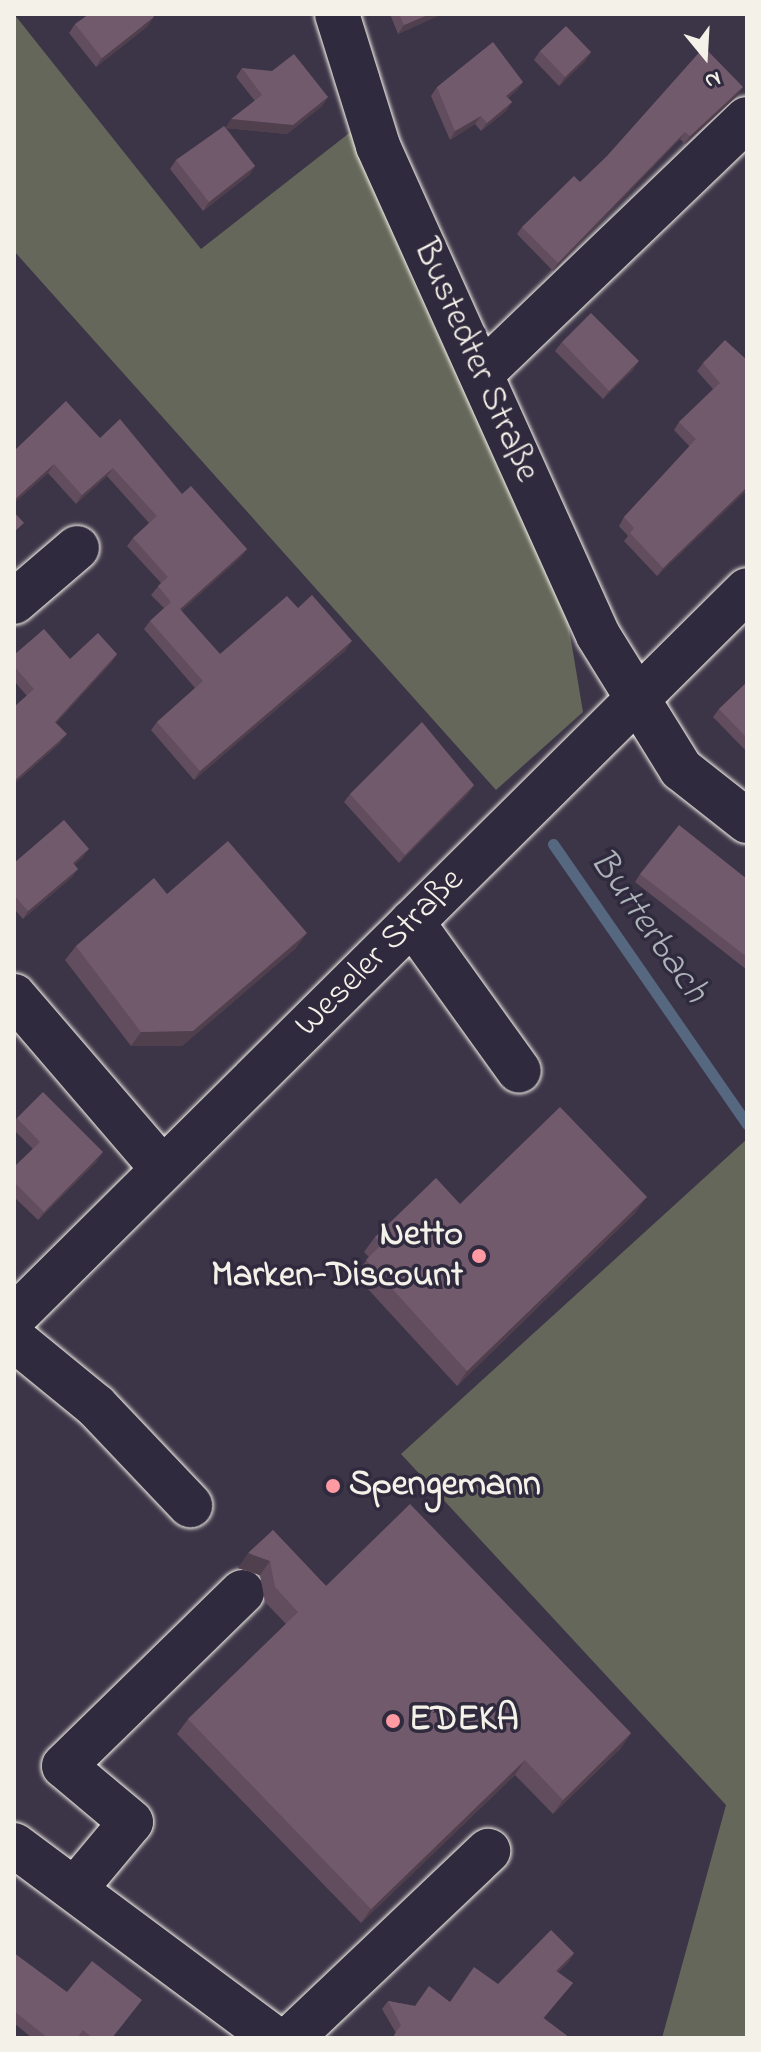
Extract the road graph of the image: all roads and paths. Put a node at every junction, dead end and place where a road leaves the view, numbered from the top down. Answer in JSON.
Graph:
{"nodes":[{"id":1,"x":337,"y":14,"type":"edge"},
{"id":2,"x":747,"y":119,"type":"edge"},
{"id":3,"x":482,"y":373,"type":"junction"},
{"id":4,"x":77,"y":548,"type":"dead end"},
{"id":5,"x":747,"y":590,"type":"edge"},
{"id":6,"x":14,"y":602,"type":"edge"},
{"id":7,"x":637,"y":698,"type":"junction"},
{"id":8,"x":747,"y":821,"type":"edge"},
{"id":9,"x":412,"y":922,"type":"junction"},
{"id":10,"x":14,"y":996,"type":"edge"},
{"id":11,"x":519,"y":1071,"type":"dead end"},
{"id":12,"x":163,"y":1169,"type":"junction"},
{"id":13,"x":14,"y":1317,"type":"edge"},
{"id":14,"x":14,"y":1339,"type":"edge"},
{"id":15,"x":190,"y":1505,"type":"dead end"},
{"id":16,"x":242,"y":1592,"type":"dead end"},
{"id":17,"x":14,"y":1845,"type":"edge"},
{"id":18,"x":488,"y":1851,"type":"dead end"},
{"id":19,"x":75,"y":1889,"type":"junction"},
{"id":20,"x":274,"y":2038,"type":"edge"},
{"id":21,"x":291,"y":2038,"type":"edge"}],
"edges":[{"from":1,"to":3,"type":"street","name":"Bustedter Straße"},
{"from":2,"to":3,"type":"street"},
{"from":3,"to":7,"type":"street","name":"Bustedter Straße"},
{"from":4,"to":6,"type":"street"},
{"from":5,"to":7,"type":"street","name":"Weseler Straße"},
{"from":7,"to":8,"type":"street","name":"Bustedter Straße"},
{"from":7,"to":9,"type":"street","name":"Weseler Straße"},
{"from":9,"to":11,"type":"street"},
{"from":9,"to":12,"type":"street","name":"Weseler Straße"},
{"from":10,"to":12,"type":"street"},
{"from":12,"to":13,"type":"street","name":"Weseler Straße"},
{"from":14,"to":15,"type":"street"},
{"from":16,"to":19,"type":"street"},
{"from":17,"to":19,"type":"street"},
{"from":18,"to":21,"type":"street"},
{"from":19,"to":20,"type":"street"}]}
